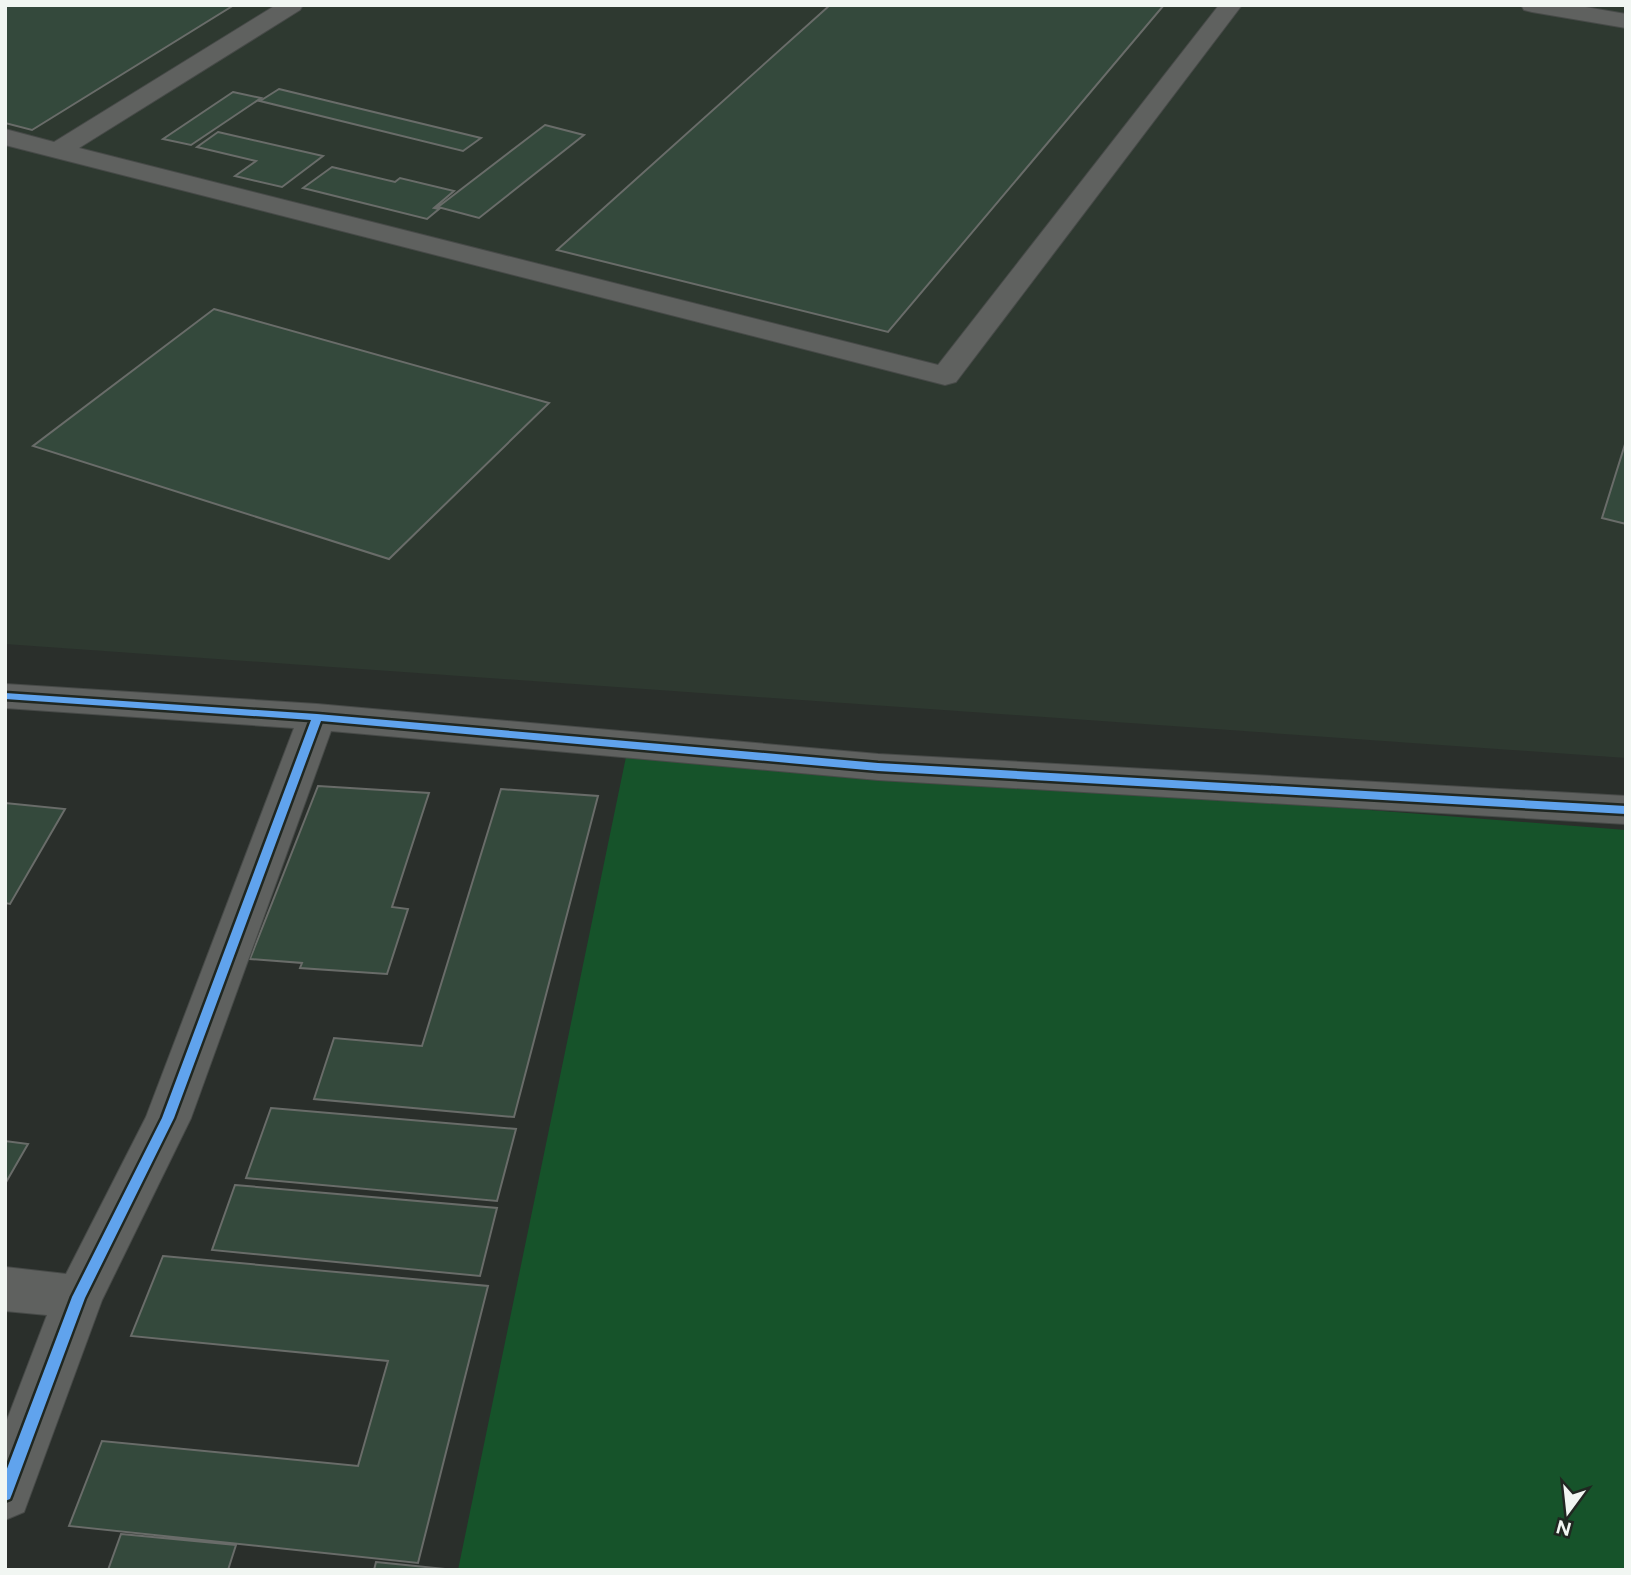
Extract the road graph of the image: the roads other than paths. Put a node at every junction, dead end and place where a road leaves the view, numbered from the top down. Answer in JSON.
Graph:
{"nodes":[{"id":1,"x":292,"y":5,"type":"edge"},
{"id":2,"x":1231,"y":5,"type":"edge"},
{"id":3,"x":1532,"y":5,"type":"edge"},
{"id":4,"x":1626,"y":21,"type":"edge"},
{"id":5,"x":5,"y":137,"type":"edge"},
{"id":6,"x":58,"y":150,"type":"junction"},
{"id":7,"x":5,"y":696,"type":"edge"},
{"id":8,"x":317,"y":718,"type":"junction"},
{"id":9,"x":1626,"y":810,"type":"edge"},
{"id":10,"x":5,"y":1289,"type":"edge"},
{"id":11,"x":79,"y":1297,"type":"junction"},
{"id":12,"x":5,"y":1494,"type":"edge"}],
"edges":[{"from":1,"to":6,"type":"street"},
{"from":2,"to":6,"type":"street"},
{"from":3,"to":4,"type":"street"},
{"from":5,"to":6,"type":"street"},
{"from":7,"to":8,"type":"street"},
{"from":8,"to":9,"type":"street"},
{"from":8,"to":11,"type":"street"},
{"from":10,"to":11,"type":"street"},
{"from":11,"to":12,"type":"street"}]}
